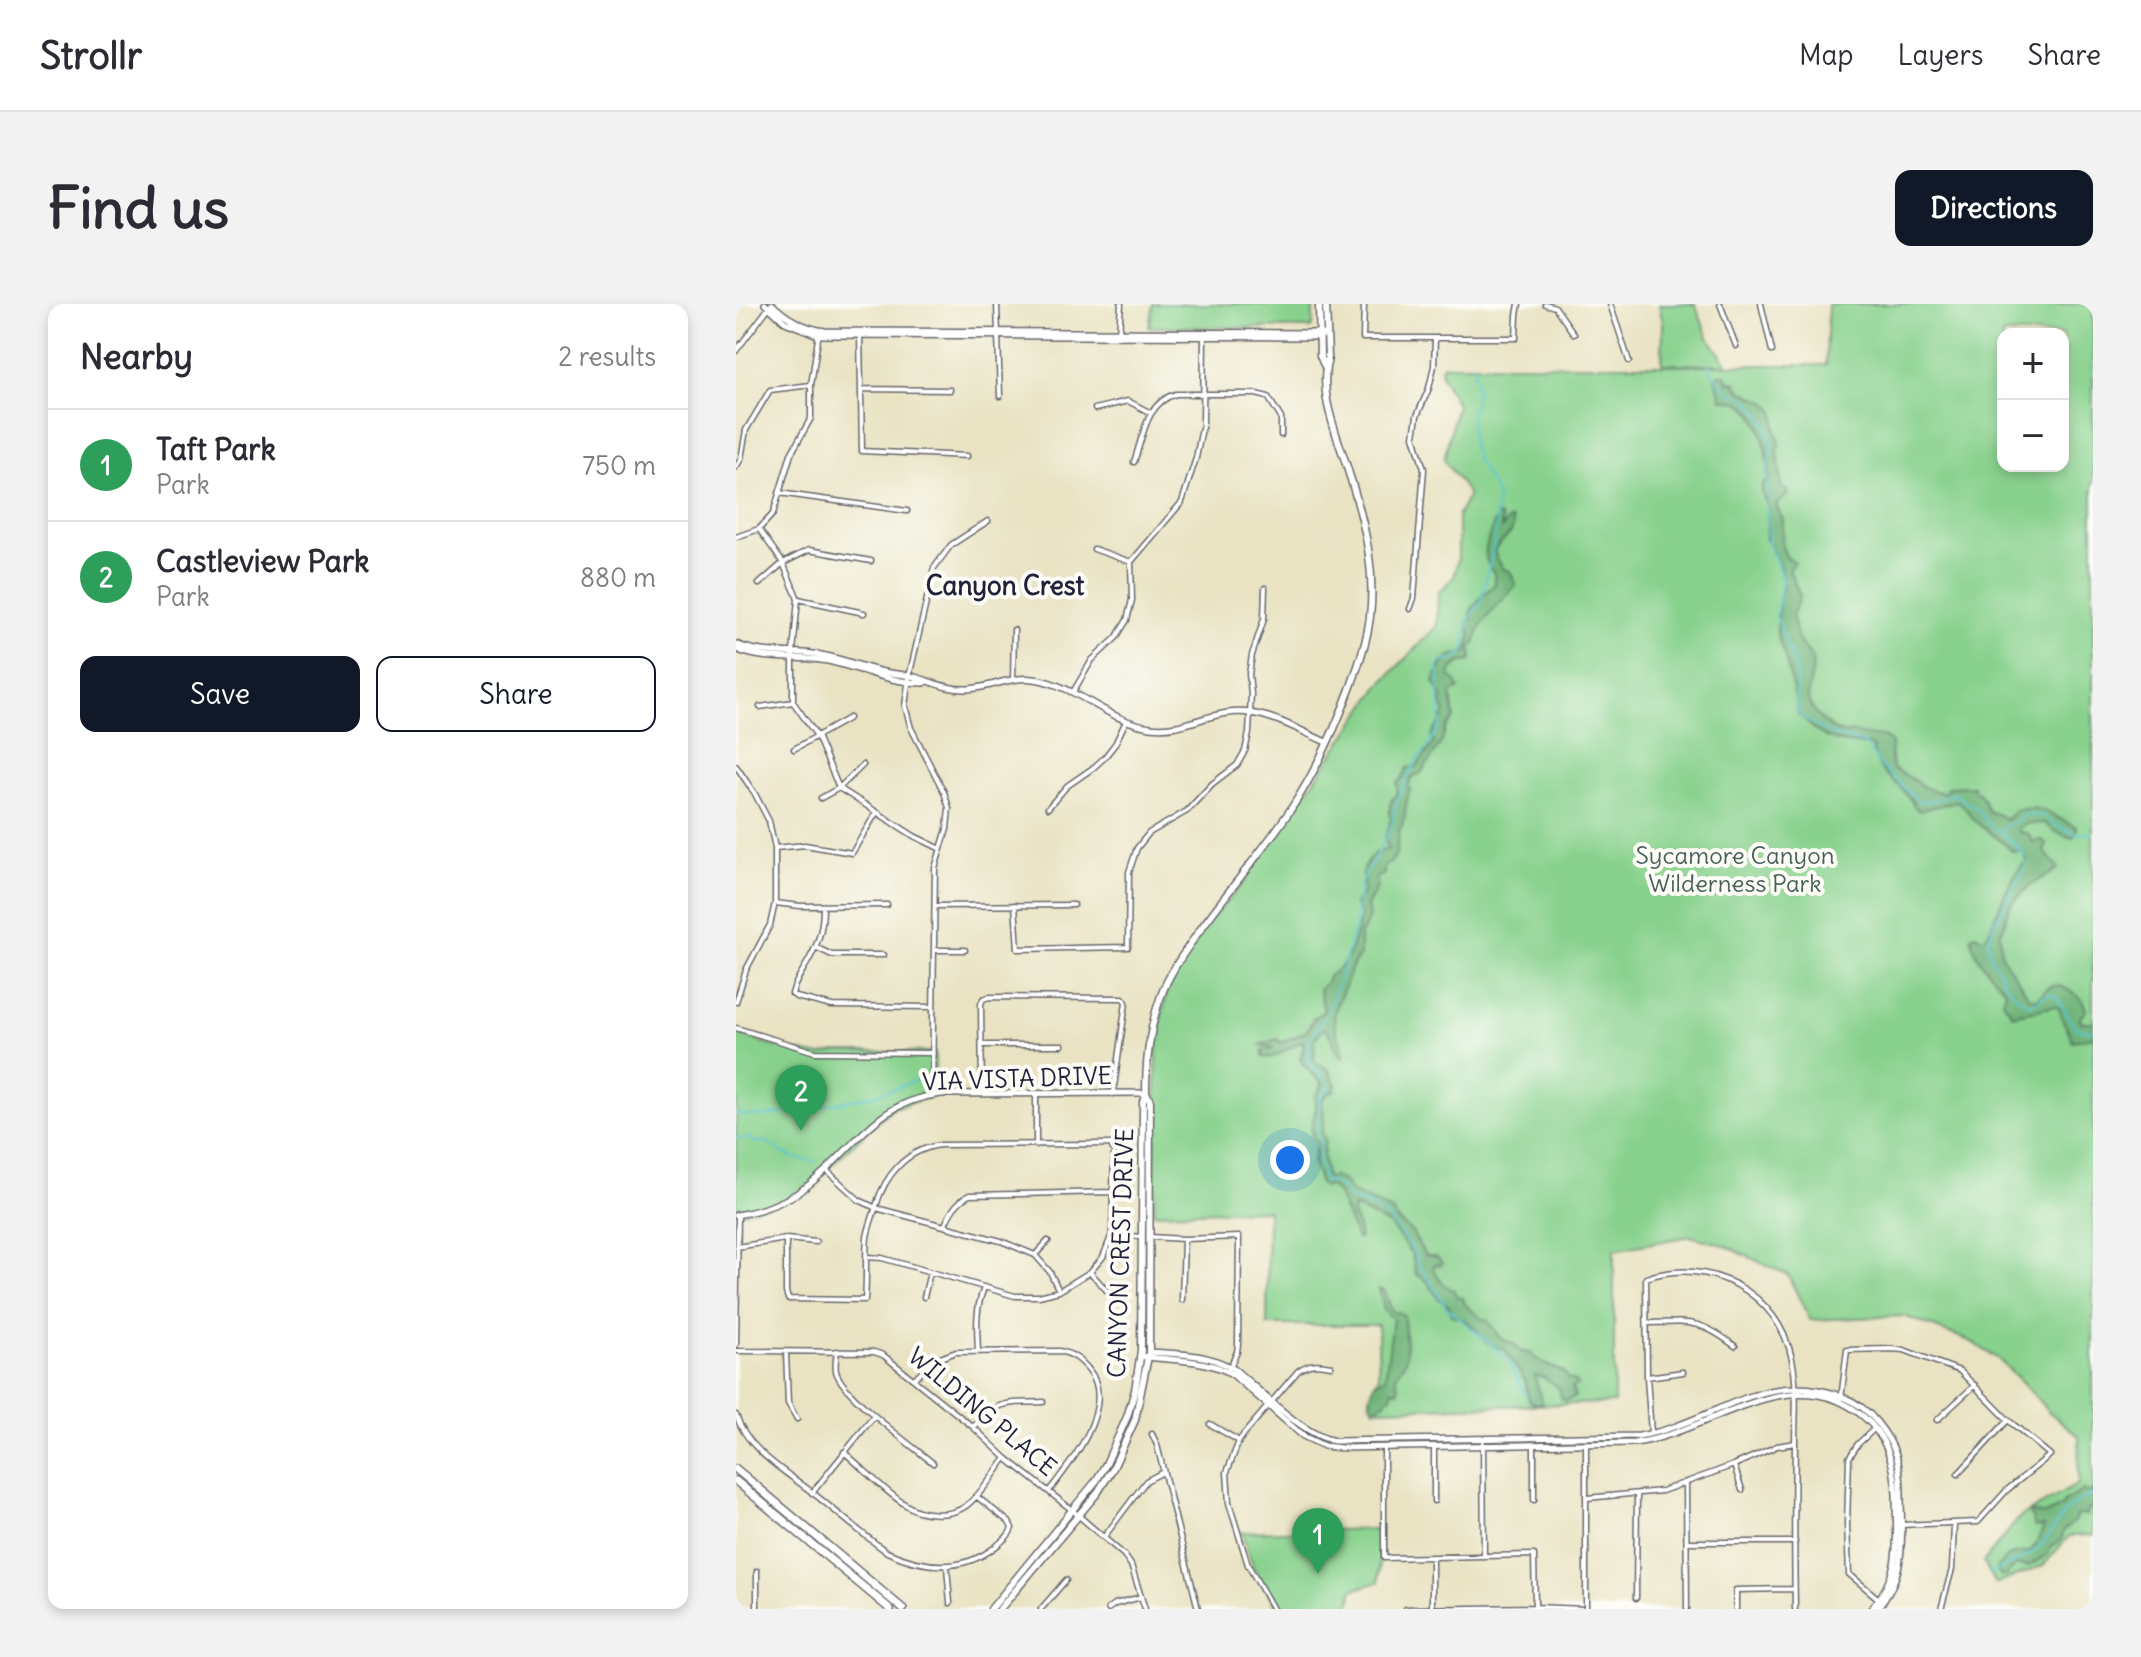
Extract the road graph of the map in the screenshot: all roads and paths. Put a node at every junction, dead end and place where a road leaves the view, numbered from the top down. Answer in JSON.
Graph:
{"nodes":[{"id":1,"x":997,"y":304,"type":"edge"},
{"id":2,"x":1121,"y":304,"type":"edge"},
{"id":3,"x":1319,"y":304,"type":"edge"},
{"id":4,"x":1326,"y":304,"type":"edge"},
{"id":5,"x":1364,"y":304,"type":"edge"},
{"id":6,"x":1519,"y":304,"type":"edge"},
{"id":7,"x":1545,"y":304,"type":"edge"},
{"id":8,"x":1610,"y":304,"type":"edge"},
{"id":9,"x":1720,"y":304,"type":"edge"},
{"id":10,"x":1761,"y":304,"type":"edge"},
{"id":11,"x":769,"y":305,"type":"edge"},
{"id":12,"x":818,"y":332,"type":"junction"},
{"id":13,"x":860,"y":333,"type":"junction"},
{"id":14,"x":998,"y":334,"type":"junction"},
{"id":15,"x":1119,"y":334,"type":"junction"},
{"id":16,"x":1204,"y":334,"type":"junction"},
{"id":17,"x":1574,"y":334,"type":"dead end"},
{"id":18,"x":1321,"y":335,"type":"junction"},
{"id":19,"x":1435,"y":338,"type":"junction"},
{"id":20,"x":1736,"y":346,"type":"dead end"},
{"id":21,"x":736,"y":351,"type":"edge"},
{"id":22,"x":1772,"y":351,"type":"dead end"},
{"id":23,"x":1629,"y":361,"type":"dead end"},
{"id":24,"x":811,"y":385,"type":"junction"},
{"id":25,"x":862,"y":389,"type":"junction"},
{"id":26,"x":950,"y":390,"type":"dead end"},
{"id":27,"x":1203,"y":394,"type":"junction"},
{"id":28,"x":1000,"y":396,"type":"dead end"},
{"id":29,"x":1095,"y":409,"type":"dead end"},
{"id":30,"x":1151,"y":413,"type":"junction"},
{"id":31,"x":1281,"y":435,"type":"dead end"},
{"id":32,"x":967,"y":456,"type":"dead end"},
{"id":33,"x":1134,"y":462,"type":"dead end"},
{"id":34,"x":736,"y":467,"type":"edge"},
{"id":35,"x":779,"y":493,"type":"junction"},
{"id":36,"x":907,"y":511,"type":"dead end"},
{"id":37,"x":988,"y":521,"type":"dead end"},
{"id":38,"x":759,"y":529,"type":"junction"},
{"id":39,"x":736,"y":537,"type":"edge"},
{"id":40,"x":1094,"y":549,"type":"dead end"},
{"id":41,"x":871,"y":561,"type":"dead end"},
{"id":42,"x":1131,"y":562,"type":"junction"},
{"id":43,"x":783,"y":563,"type":"junction"},
{"id":44,"x":759,"y":584,"type":"dead end"},
{"id":45,"x":1265,"y":588,"type":"dead end"},
{"id":46,"x":798,"y":599,"type":"junction"},
{"id":47,"x":1410,"y":609,"type":"dead end"},
{"id":48,"x":864,"y":613,"type":"dead end"},
{"id":49,"x":1014,"y":630,"type":"dead end"},
{"id":50,"x":736,"y":646,"type":"edge"},
{"id":51,"x":793,"y":655,"type":"junction"},
{"id":52,"x":908,"y":679,"type":"junction"},
{"id":53,"x":1013,"y":680,"type":"junction"},
{"id":54,"x":1073,"y":692,"type":"junction"},
{"id":55,"x":793,"y":702,"type":"junction"},
{"id":56,"x":760,"y":707,"type":"dead end"},
{"id":57,"x":1249,"y":713,"type":"junction"},
{"id":58,"x":849,"y":718,"type":"dead end"},
{"id":59,"x":1126,"y":721,"type":"junction"},
{"id":60,"x":817,"y":736,"type":"junction"},
{"id":61,"x":1326,"y":742,"type":"junction"},
{"id":62,"x":794,"y":749,"type":"dead end"},
{"id":63,"x":863,"y":765,"type":"dead end"},
{"id":64,"x":736,"y":766,"type":"edge"},
{"id":65,"x":839,"y":788,"type":"junction"},
{"id":66,"x":821,"y":798,"type":"dead end"},
{"id":67,"x":1048,"y":808,"type":"dead end"},
{"id":68,"x":876,"y":813,"type":"junction"},
{"id":69,"x":775,"y":848,"type":"junction"},
{"id":70,"x":941,"y":849,"type":"junction"},
{"id":71,"x":775,"y":903,"type":"junction"},
{"id":72,"x":887,"y":905,"type":"dead end"},
{"id":73,"x":1015,"y":905,"type":"junction"},
{"id":74,"x":1074,"y":905,"type":"dead end"},
{"id":75,"x":823,"y":906,"type":"junction"},
{"id":76,"x":935,"y":906,"type":"junction"},
{"id":77,"x":815,"y":947,"type":"junction"},
{"id":78,"x":934,"y":950,"type":"junction"},
{"id":79,"x":965,"y":950,"type":"dead end"},
{"id":80,"x":883,"y":955,"type":"dead end"},
{"id":81,"x":736,"y":1002,"type":"edge"},
{"id":82,"x":933,"y":1007,"type":"junction"},
{"id":83,"x":736,"y":1028,"type":"edge"},
{"id":84,"x":982,"y":1045,"type":"junction"},
{"id":85,"x":1062,"y":1045,"type":"dead end"},
{"id":86,"x":933,"y":1053,"type":"junction"},
{"id":87,"x":1146,"y":1093,"type":"junction"},
{"id":88,"x":982,"y":1094,"type":"junction"},
{"id":89,"x":1036,"y":1094,"type":"junction"},
{"id":90,"x":1113,"y":1094,"type":"junction"},
{"id":91,"x":932,"y":1095,"type":"junction"},
{"id":92,"x":1036,"y":1145,"type":"junction"},
{"id":93,"x":826,"y":1170,"type":"junction"},
{"id":94,"x":1113,"y":1192,"type":"junction"},
{"id":95,"x":876,"y":1208,"type":"junction"},
{"id":96,"x":737,"y":1215,"type":"edge"},
{"id":97,"x":945,"y":1225,"type":"junction"},
{"id":98,"x":1112,"y":1234,"type":"junction"},
{"id":99,"x":1146,"y":1237,"type":"junction"},
{"id":100,"x":786,"y":1239,"type":"junction"},
{"id":101,"x":1184,"y":1239,"type":"junction"},
{"id":102,"x":1048,"y":1241,"type":"dead end"},
{"id":103,"x":816,"y":1242,"type":"dead end"},
{"id":104,"x":737,"y":1247,"type":"edge"},
{"id":105,"x":1035,"y":1255,"type":"junction"},
{"id":106,"x":867,"y":1257,"type":"junction"},
{"id":107,"x":930,"y":1272,"type":"junction"},
{"id":108,"x":1090,"y":1272,"type":"junction"},
{"id":109,"x":984,"y":1288,"type":"junction"},
{"id":110,"x":1059,"y":1291,"type":"junction"},
{"id":111,"x":1109,"y":1293,"type":"dead end"},
{"id":112,"x":924,"y":1297,"type":"dead end"},
{"id":113,"x":1182,"y":1300,"type":"dead end"},
{"id":114,"x":1647,"y":1323,"type":"junction"},
{"id":115,"x":736,"y":1345,"type":"edge"},
{"id":116,"x":1735,"y":1346,"type":"dead end"},
{"id":117,"x":736,"y":1351,"type":"edge"},
{"id":118,"x":837,"y":1351,"type":"junction"},
{"id":119,"x":978,"y":1351,"type":"junction"},
{"id":120,"x":786,"y":1352,"type":"junction"},
{"id":121,"x":1140,"y":1354,"type":"junction"},
{"id":122,"x":1149,"y":1354,"type":"junction"},
{"id":123,"x":1331,"y":1366,"type":"dead end"},
{"id":124,"x":1229,"y":1369,"type":"junction"},
{"id":125,"x":1683,"y":1372,"type":"dead end"},
{"id":126,"x":1647,"y":1377,"type":"junction"},
{"id":127,"x":914,"y":1379,"type":"junction"},
{"id":128,"x":1975,"y":1385,"type":"junction"},
{"id":129,"x":1795,"y":1391,"type":"junction"},
{"id":130,"x":1841,"y":1399,"type":"junction"},
{"id":131,"x":1043,"y":1402,"type":"dead end"},
{"id":132,"x":1270,"y":1403,"type":"junction"},
{"id":133,"x":736,"y":1415,"type":"edge"},
{"id":134,"x":874,"y":1416,"type":"junction"},
{"id":135,"x":797,"y":1419,"type":"dead end"},
{"id":136,"x":1937,"y":1420,"type":"dead end"},
{"id":137,"x":2008,"y":1420,"type":"junction"},
{"id":138,"x":1210,"y":1424,"type":"dead end"},
{"id":139,"x":1877,"y":1426,"type":"junction"},
{"id":140,"x":973,"y":1427,"type":"junction"},
{"id":141,"x":1152,"y":1434,"type":"dead end"},
{"id":142,"x":1652,"y":1436,"type":"junction"},
{"id":143,"x":1239,"y":1441,"type":"junction"},
{"id":144,"x":1586,"y":1441,"type":"junction"},
{"id":145,"x":1534,"y":1442,"type":"junction"},
{"id":146,"x":1483,"y":1443,"type":"junction"},
{"id":147,"x":1795,"y":1443,"type":"junction"},
{"id":148,"x":1383,"y":1444,"type":"junction"},
{"id":149,"x":1434,"y":1444,"type":"junction"},
{"id":150,"x":844,"y":1452,"type":"junction"},
{"id":151,"x":1006,"y":1458,"type":"junction"},
{"id":152,"x":933,"y":1463,"type":"dead end"},
{"id":153,"x":1734,"y":1465,"type":"junction"},
{"id":154,"x":736,"y":1469,"type":"edge"},
{"id":155,"x":1163,"y":1472,"type":"junction"},
{"id":156,"x":1958,"y":1474,"type":"dead end"},
{"id":157,"x":736,"y":1481,"type":"edge"},
{"id":158,"x":1686,"y":1482,"type":"junction"},
{"id":159,"x":1742,"y":1490,"type":"dead end"},
{"id":160,"x":1049,"y":1491,"type":"junction"},
{"id":161,"x":812,"y":1493,"type":"junction"},
{"id":162,"x":1637,"y":1495,"type":"junction"},
{"id":163,"x":976,"y":1496,"type":"junction"},
{"id":164,"x":1587,"y":1498,"type":"junction"},
{"id":165,"x":1534,"y":1500,"type":"dead end"},
{"id":166,"x":1434,"y":1501,"type":"dead end"},
{"id":167,"x":1072,"y":1510,"type":"junction"},
{"id":168,"x":1079,"y":1516,"type":"junction"},
{"id":169,"x":1954,"y":1524,"type":"junction"},
{"id":170,"x":1898,"y":1525,"type":"junction"},
{"id":171,"x":1104,"y":1537,"type":"junction"},
{"id":172,"x":1687,"y":1542,"type":"junction"},
{"id":173,"x":1795,"y":1542,"type":"junction"},
{"id":174,"x":1484,"y":1556,"type":"junction"},
{"id":175,"x":1432,"y":1557,"type":"junction"},
{"id":176,"x":947,"y":1567,"type":"junction"},
{"id":177,"x":757,"y":1571,"type":"dead end"},
{"id":178,"x":1066,"y":1580,"type":"dead end"},
{"id":179,"x":1794,"y":1589,"type":"junction"},
{"id":180,"x":1141,"y":1597,"type":"junction"},
{"id":181,"x":1636,"y":1598,"type":"dead end"},
{"id":182,"x":1881,"y":1600,"type":"junction"},
{"id":183,"x":950,"y":1603,"type":"dead end"},
{"id":184,"x":1535,"y":1607,"type":"edge"},
{"id":185,"x":1432,"y":1608,"type":"edge"},
{"id":186,"x":757,"y":1609,"type":"edge"},
{"id":187,"x":890,"y":1609,"type":"edge"},
{"id":188,"x":903,"y":1609,"type":"edge"},
{"id":189,"x":991,"y":1609,"type":"edge"},
{"id":190,"x":1000,"y":1609,"type":"edge"},
{"id":191,"x":1041,"y":1609,"type":"edge"},
{"id":192,"x":1108,"y":1609,"type":"edge"},
{"id":193,"x":1145,"y":1609,"type":"edge"},
{"id":194,"x":1198,"y":1609,"type":"edge"},
{"id":195,"x":1273,"y":1609,"type":"edge"},
{"id":196,"x":1406,"y":1609,"type":"edge"},
{"id":197,"x":1586,"y":1609,"type":"edge"},
{"id":198,"x":1687,"y":1609,"type":"edge"},
{"id":199,"x":1736,"y":1609,"type":"edge"},
{"id":200,"x":1795,"y":1609,"type":"edge"},
{"id":201,"x":1874,"y":1609,"type":"edge"},
{"id":202,"x":1941,"y":1609,"type":"edge"}],
"edges":[{"from":1,"to":14,"type":"street"},
{"from":2,"to":15,"type":"street"},
{"from":3,"to":18,"type":"main road","name":"CANYON CREST DRIVE"},
{"from":4,"to":18,"type":"main road","name":"CANYON CREST DRIVE"},
{"from":5,"to":19,"type":"street"},
{"from":6,"to":19,"type":"street"},
{"from":7,"to":17,"type":"street"},
{"from":8,"to":23,"type":"street"},
{"from":9,"to":20,"type":"street"},
{"from":10,"to":22,"type":"street"},
{"from":11,"to":12,"type":"street"},
{"from":11,"to":21,"type":"street"},
{"from":12,"to":13,"type":"street"},
{"from":12,"to":24,"type":"street"},
{"from":13,"to":14,"type":"street"},
{"from":13,"to":25,"type":"street"},
{"from":14,"to":15,"type":"street"},
{"from":14,"to":28,"type":"street"},
{"from":15,"to":16,"type":"street"},
{"from":16,"to":18,"type":"street"},
{"from":16,"to":27,"type":"street"},
{"from":18,"to":61,"type":"main road","name":"CANYON CREST DRIVE"},
{"from":19,"to":47,"type":"street"},
{"from":24,"to":34,"type":"street"},
{"from":24,"to":35,"type":"street"},
{"from":25,"to":26,"type":"street"},
{"from":25,"to":32,"type":"street"},
{"from":27,"to":30,"type":"street"},
{"from":27,"to":31,"type":"street"},
{"from":27,"to":42,"type":"street"},
{"from":29,"to":30,"type":"street"},
{"from":30,"to":33,"type":"street"},
{"from":35,"to":36,"type":"street"},
{"from":35,"to":38,"type":"street"},
{"from":37,"to":52,"type":"street"},
{"from":38,"to":39,"type":"street"},
{"from":38,"to":43,"type":"street"},
{"from":40,"to":42,"type":"street"},
{"from":41,"to":43,"type":"street"},
{"from":42,"to":54,"type":"street"},
{"from":43,"to":44,"type":"street"},
{"from":43,"to":46,"type":"street"},
{"from":45,"to":57,"type":"street"},
{"from":46,"to":48,"type":"street"},
{"from":46,"to":51,"type":"street"},
{"from":49,"to":53,"type":"street"},
{"from":50,"to":51,"type":"street"},
{"from":51,"to":52,"type":"street"},
{"from":51,"to":55,"type":"street"},
{"from":52,"to":53,"type":"street"},
{"from":52,"to":70,"type":"street"},
{"from":53,"to":54,"type":"street"},
{"from":54,"to":59,"type":"street"},
{"from":55,"to":56,"type":"street"},
{"from":55,"to":60,"type":"street"},
{"from":57,"to":59,"type":"street"},
{"from":57,"to":61,"type":"street"},
{"from":57,"to":73,"type":"street"},
{"from":58,"to":60,"type":"street"},
{"from":59,"to":67,"type":"street"},
{"from":60,"to":62,"type":"street"},
{"from":60,"to":65,"type":"street"},
{"from":61,"to":87,"type":"main road","name":"CANYON CREST DRIVE"},
{"from":63,"to":65,"type":"street"},
{"from":64,"to":69,"type":"street"},
{"from":65,"to":66,"type":"street"},
{"from":65,"to":68,"type":"street"},
{"from":68,"to":69,"type":"street"},
{"from":68,"to":70,"type":"street"},
{"from":69,"to":71,"type":"street"},
{"from":70,"to":76,"type":"street"},
{"from":71,"to":75,"type":"street"},
{"from":71,"to":81,"type":"street"},
{"from":72,"to":75,"type":"street"},
{"from":73,"to":74,"type":"street"},
{"from":73,"to":76,"type":"street"},
{"from":75,"to":77,"type":"street"},
{"from":76,"to":78,"type":"street"},
{"from":77,"to":80,"type":"street"},
{"from":77,"to":82,"type":"street"},
{"from":78,"to":79,"type":"street"},
{"from":78,"to":82,"type":"street"},
{"from":82,"to":86,"type":"street"},
{"from":83,"to":86,"type":"street"},
{"from":84,"to":85,"type":"street"},
{"from":84,"to":88,"type":"street"},
{"from":84,"to":90,"type":"street"},
{"from":86,"to":91,"type":"street"},
{"from":87,"to":90,"type":"street","name":"VIA VISTA DRIVE"},
{"from":87,"to":99,"type":"main road","name":"CANYON CREST DRIVE"},
{"from":88,"to":89,"type":"street","name":"VIA VISTA DRIVE"},
{"from":88,"to":91,"type":"street","name":"VIA VISTA DRIVE"},
{"from":89,"to":90,"type":"street","name":"VIA VISTA DRIVE"},
{"from":89,"to":92,"type":"street"},
{"from":91,"to":93,"type":"street","name":"VIA VISTA DRIVE"},
{"from":92,"to":94,"type":"street"},
{"from":92,"to":95,"type":"street"},
{"from":93,"to":95,"type":"street"},
{"from":93,"to":96,"type":"street","name":"VIA VISTA DRIVE"},
{"from":94,"to":97,"type":"street"},
{"from":94,"to":98,"type":"street"},
{"from":95,"to":97,"type":"street"},
{"from":95,"to":106,"type":"street"},
{"from":96,"to":104,"type":"street"},
{"from":97,"to":105,"type":"street"},
{"from":98,"to":99,"type":"street"},
{"from":98,"to":108,"type":"street"},
{"from":99,"to":101,"type":"street"},
{"from":99,"to":121,"type":"main road","name":"CANYON CREST DRIVE"},
{"from":99,"to":122,"type":"main road","name":"CANYON CREST DRIVE"},
{"from":100,"to":103,"type":"street"},
{"from":100,"to":104,"type":"street"},
{"from":100,"to":106,"type":"street"},
{"from":101,"to":113,"type":"street"},
{"from":101,"to":124,"type":"street"},
{"from":102,"to":105,"type":"street"},
{"from":104,"to":115,"type":"street"},
{"from":105,"to":110,"type":"street"},
{"from":106,"to":107,"type":"street"},
{"from":107,"to":109,"type":"street"},
{"from":107,"to":112,"type":"street"},
{"from":108,"to":110,"type":"street"},
{"from":108,"to":111,"type":"street"},
{"from":109,"to":110,"type":"street"},
{"from":109,"to":119,"type":"street"},
{"from":114,"to":116,"type":"street"},
{"from":114,"to":126,"type":"street"},
{"from":114,"to":129,"type":"street"},
{"from":117,"to":120,"type":"street","name":"WILDING PLACE"},
{"from":118,"to":120,"type":"street","name":"WILDING PLACE"},
{"from":118,"to":127,"type":"street","name":"WILDING PLACE"},
{"from":118,"to":134,"type":"street"},
{"from":119,"to":127,"type":"street"},
{"from":119,"to":160,"type":"street"},
{"from":120,"to":135,"type":"street"},
{"from":121,"to":122,"type":"street"},
{"from":121,"to":167,"type":"main road","name":"CANYON CREST DRIVE"},
{"from":122,"to":124,"type":"street"},
{"from":122,"to":168,"type":"main road","name":"CANYON CREST DRIVE"},
{"from":123,"to":132,"type":"street"},
{"from":124,"to":132,"type":"street"},
{"from":125,"to":126,"type":"street"},
{"from":126,"to":142,"type":"street"},
{"from":127,"to":140,"type":"street","name":"WILDING PLACE"},
{"from":128,"to":130,"type":"street"},
{"from":128,"to":136,"type":"street"},
{"from":128,"to":137,"type":"street"},
{"from":129,"to":130,"type":"street"},
{"from":129,"to":142,"type":"street"},
{"from":129,"to":147,"type":"street"},
{"from":130,"to":139,"type":"street"},
{"from":131,"to":140,"type":"street"},
{"from":132,"to":143,"type":"street"},
{"from":132,"to":148,"type":"street"},
{"from":133,"to":161,"type":"street"},
{"from":134,"to":150,"type":"street"},
{"from":134,"to":152,"type":"street"},
{"from":137,"to":156,"type":"street"},
{"from":137,"to":169,"type":"street"},
{"from":138,"to":143,"type":"street"},
{"from":139,"to":170,"type":"street"},
{"from":139,"to":182,"type":"street"},
{"from":140,"to":151,"type":"street","name":"WILDING PLACE"},
{"from":141,"to":155,"type":"street"},
{"from":142,"to":144,"type":"street"},
{"from":143,"to":195,"type":"street"},
{"from":144,"to":145,"type":"street"},
{"from":144,"to":164,"type":"street"},
{"from":145,"to":146,"type":"street"},
{"from":145,"to":165,"type":"street"},
{"from":146,"to":149,"type":"street"},
{"from":146,"to":174,"type":"street"},
{"from":147,"to":153,"type":"street"},
{"from":147,"to":173,"type":"street"},
{"from":148,"to":149,"type":"street"},
{"from":148,"to":175,"type":"street"},
{"from":149,"to":166,"type":"street"},
{"from":150,"to":161,"type":"street"},
{"from":150,"to":163,"type":"street"},
{"from":151,"to":160,"type":"street","name":"WILDING PLACE"},
{"from":151,"to":163,"type":"street"},
{"from":153,"to":158,"type":"street"},
{"from":153,"to":159,"type":"street"},
{"from":154,"to":188,"type":"main road"},
{"from":155,"to":171,"type":"street"},
{"from":155,"to":194,"type":"street"},
{"from":157,"to":187,"type":"main road"},
{"from":158,"to":162,"type":"street"},
{"from":158,"to":172,"type":"street"},
{"from":160,"to":167,"type":"street","name":"WILDING PLACE"},
{"from":161,"to":176,"type":"street"},
{"from":162,"to":164,"type":"street"},
{"from":162,"to":181,"type":"street"},
{"from":163,"to":176,"type":"street"},
{"from":164,"to":197,"type":"street"},
{"from":167,"to":168,"type":"street","name":"WILDING PLACE"},
{"from":167,"to":189,"type":"main road","name":"CANYON CREST DRIVE"},
{"from":168,"to":171,"type":"street","name":"WILDING PLACE"},
{"from":168,"to":190,"type":"main road","name":"CANYON CREST DRIVE"},
{"from":169,"to":170,"type":"street"},
{"from":169,"to":202,"type":"street"},
{"from":170,"to":182,"type":"street"},
{"from":171,"to":180,"type":"street","name":"WILDING PLACE"},
{"from":172,"to":173,"type":"street"},
{"from":172,"to":198,"type":"street"},
{"from":173,"to":179,"type":"street"},
{"from":174,"to":175,"type":"street"},
{"from":174,"to":184,"type":"street"},
{"from":175,"to":185,"type":"street"},
{"from":176,"to":183,"type":"street"},
{"from":177,"to":186,"type":"street"},
{"from":178,"to":191,"type":"street"},
{"from":179,"to":199,"type":"street"},
{"from":179,"to":200,"type":"street"},
{"from":180,"to":192,"type":"street"},
{"from":180,"to":193,"type":"street","name":"WILDING PLACE"},
{"from":182,"to":201,"type":"street"},
{"from":184,"to":185,"type":"street"},
{"from":184,"to":197,"type":"street"},
{"from":185,"to":196,"type":"street"}]}
